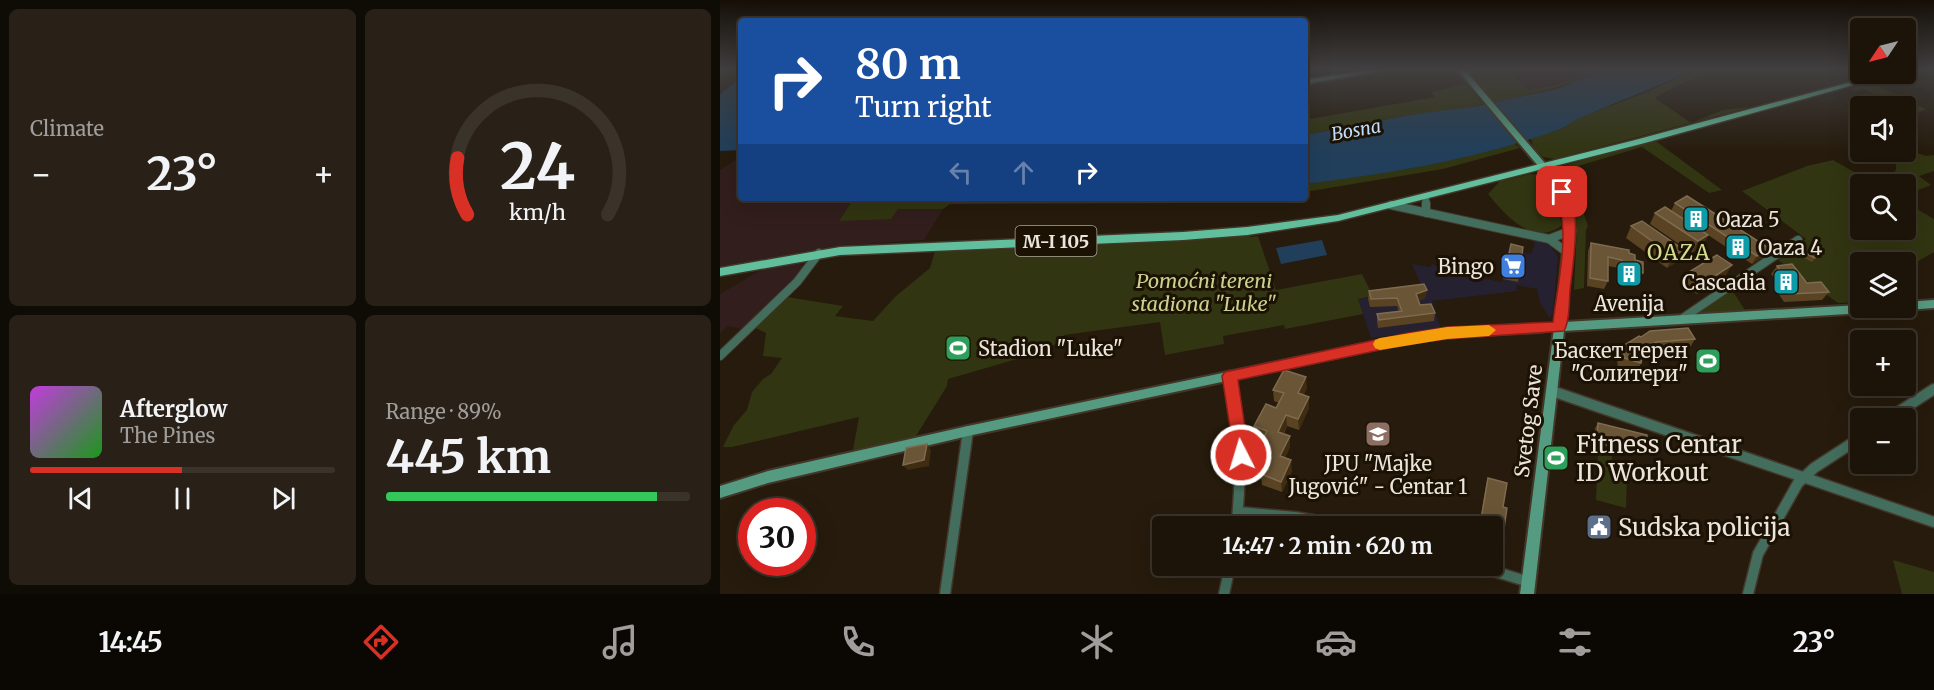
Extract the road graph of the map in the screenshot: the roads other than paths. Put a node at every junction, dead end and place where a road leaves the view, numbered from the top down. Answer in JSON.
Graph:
{"nodes":[{"id":1,"x":1484,"y":97,"type":"edge"},
{"id":2,"x":1804,"y":97,"type":"edge"},
{"id":3,"x":1543,"y":166,"type":"junction"},
{"id":4,"x":1426,"y":196,"type":"junction"},
{"id":5,"x":1391,"y":205,"type":"junction"},
{"id":6,"x":1426,"y":213,"type":"junction"},
{"id":7,"x":1570,"y":231,"type":"junction"},
{"id":8,"x":1549,"y":238,"type":"junction"},
{"id":9,"x":1798,"y":240,"type":"dead end"},
{"id":10,"x":1568,"y":252,"type":"junction"},
{"id":11,"x":819,"y":253,"type":"junction"},
{"id":12,"x":720,"y":272,"type":"edge"},
{"id":13,"x":1934,"y":304,"type":"edge"},
{"id":14,"x":1916,"y":305,"type":"edge"},
{"id":15,"x":1850,"y":310,"type":"edge"},
{"id":16,"x":1678,"y":321,"type":"junction"},
{"id":17,"x":1559,"y":327,"type":"junction"},
{"id":18,"x":1541,"y":328,"type":"joint"},
{"id":19,"x":720,"y":356,"type":"edge"},
{"id":20,"x":1230,"y":376,"type":"junction"},
{"id":21,"x":1934,"y":389,"type":"edge"},
{"id":22,"x":1552,"y":391,"type":"junction"},
{"id":23,"x":1905,"y":408,"type":"edge"},
{"id":24,"x":968,"y":431,"type":"junction"},
{"id":25,"x":1850,"y":445,"type":"edge"},
{"id":26,"x":1802,"y":478,"type":"junction"},
{"id":27,"x":720,"y":492,"type":"edge"},
{"id":28,"x":1239,"y":512,"type":"junction"},
{"id":29,"x":1238,"y":516,"type":"edge"},
{"id":30,"x":1284,"y":516,"type":"edge"},
{"id":31,"x":1934,"y":522,"type":"edge"},
{"id":32,"x":1228,"y":576,"type":"edge"},
{"id":33,"x":1500,"y":576,"type":"edge"},
{"id":34,"x":1528,"y":588,"type":"edge"},
{"id":35,"x":945,"y":594,"type":"edge"},
{"id":36,"x":1224,"y":594,"type":"edge"},
{"id":37,"x":1748,"y":594,"type":"edge"}],
"edges":[{"from":1,"to":3,"type":"street","name":"Svetog Save"},
{"from":2,"to":3,"type":"main road","number":"M-I 105"},
{"from":3,"to":4,"type":"main road","number":"M-I 105"},
{"from":3,"to":7,"type":"street","name":"Svetog Save"},
{"from":4,"to":5,"type":"main road","number":"M-I 105"},
{"from":4,"to":6,"type":"street"},
{"from":5,"to":6,"type":"street"},
{"from":5,"to":11,"type":"main road","number":"M-I 105"},
{"from":6,"to":8,"type":"street"},
{"from":7,"to":8,"type":"street"},
{"from":7,"to":10,"type":"street","name":"Svetog Save"},
{"from":8,"to":10,"type":"street"},
{"from":9,"to":16,"type":"street"},
{"from":10,"to":17,"type":"street","name":"Svetog Save"},
{"from":11,"to":12,"type":"main road","number":"M-I 105"},
{"from":11,"to":19,"type":"street"},
{"from":13,"to":14,"type":"street"},
{"from":15,"to":16,"type":"street"},
{"from":16,"to":17,"type":"street"},
{"from":17,"to":18,"type":"street"},
{"from":17,"to":22,"type":"street","name":"Svetog Save"},
{"from":18,"to":20,"type":"street"},
{"from":20,"to":24,"type":"street"},
{"from":20,"to":28,"type":"street"},
{"from":21,"to":23,"type":"street"},
{"from":22,"to":26,"type":"street"},
{"from":22,"to":34,"type":"street","name":"Svetog Save"},
{"from":24,"to":27,"type":"street"},
{"from":24,"to":35,"type":"street"},
{"from":25,"to":26,"type":"street"},
{"from":26,"to":31,"type":"street"},
{"from":26,"to":37,"type":"street"},
{"from":28,"to":29,"type":"street"},
{"from":28,"to":30,"type":"street"},
{"from":32,"to":36,"type":"street"},
{"from":33,"to":34,"type":"street"}]}
